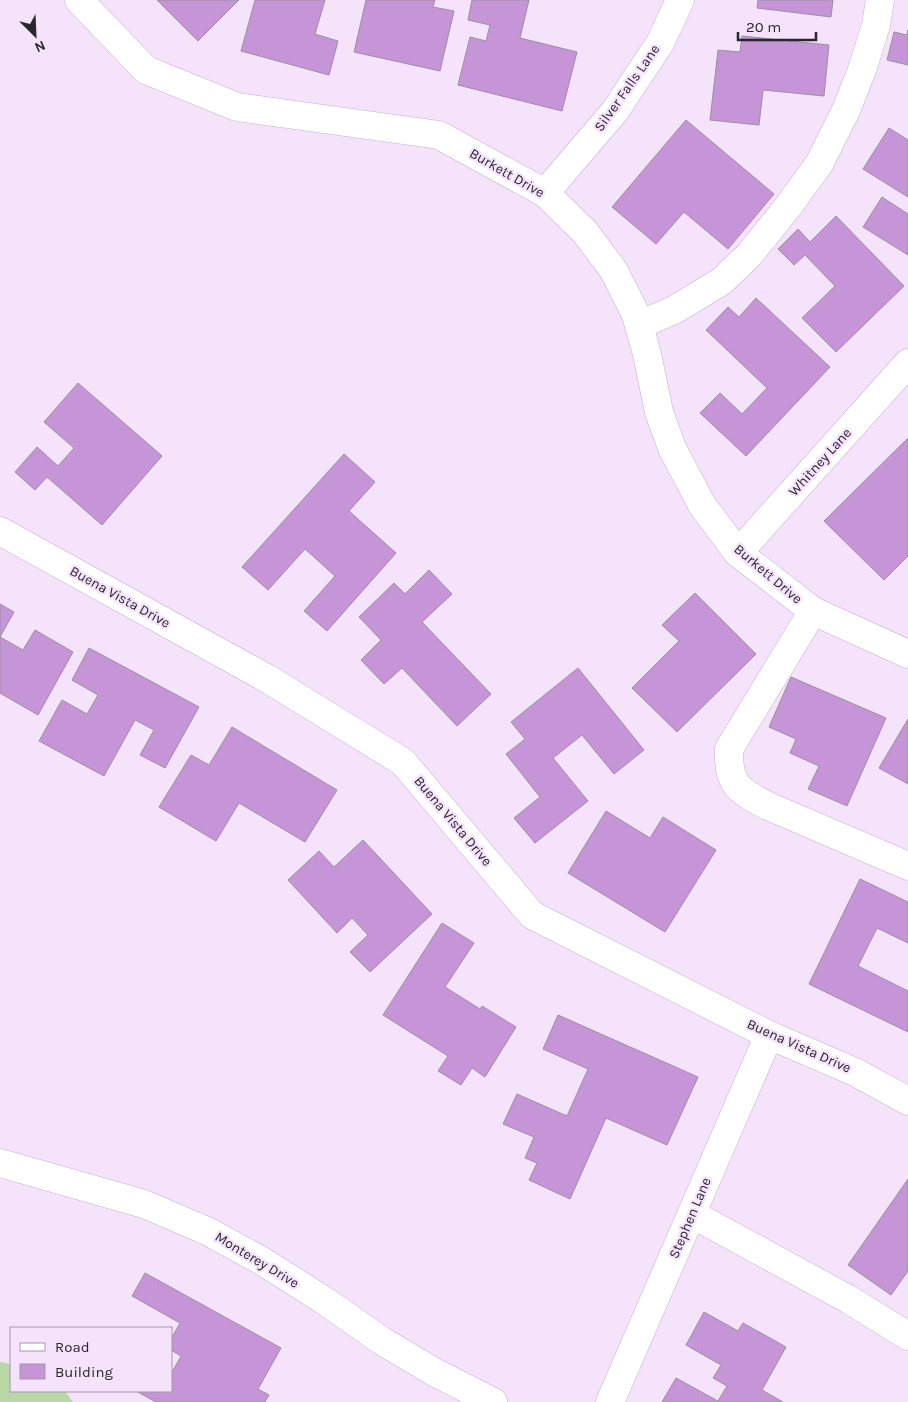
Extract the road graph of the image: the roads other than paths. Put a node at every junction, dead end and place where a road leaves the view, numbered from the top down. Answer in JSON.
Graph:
{"nodes":[{"id":1,"x":79,"y":0,"type":"edge"},
{"id":2,"x":680,"y":0,"type":"edge"},
{"id":3,"x":880,"y":0,"type":"edge"},
{"id":4,"x":545,"y":193,"type":"junction"},
{"id":5,"x":638,"y":325,"type":"junction"},
{"id":6,"x":904,"y":367,"type":"edge"},
{"id":7,"x":0,"y":531,"type":"edge"},
{"id":8,"x":738,"y":553,"type":"junction"},
{"id":9,"x":812,"y":611,"type":"junction"},
{"id":10,"x":908,"y":654,"type":"edge"},
{"id":11,"x":908,"y":866,"type":"edge"},
{"id":12,"x":769,"y":1035,"type":"junction"},
{"id":13,"x":908,"y":1100,"type":"edge"},
{"id":14,"x":0,"y":1163,"type":"edge"},
{"id":15,"x":692,"y":1214,"type":"junction"},
{"id":16,"x":908,"y":1336,"type":"edge"},
{"id":17,"x":493,"y":1402,"type":"edge"},
{"id":18,"x":610,"y":1402,"type":"edge"}],
"edges":[{"from":1,"to":4,"type":"street","name":"Burkett Drive"},
{"from":2,"to":4,"type":"street","name":"Silver Falls Lane"},
{"from":3,"to":5,"type":"street"},
{"from":4,"to":5,"type":"street","name":"Burkett Drive"},
{"from":5,"to":8,"type":"street","name":"Burkett Drive"},
{"from":6,"to":8,"type":"street","name":"Whitney Lane"},
{"from":7,"to":12,"type":"street","name":"Buena Vista Drive"},
{"from":8,"to":9,"type":"street","name":"Burkett Drive"},
{"from":9,"to":10,"type":"street","name":"Burkett Drive"},
{"from":9,"to":11,"type":"street"},
{"from":12,"to":13,"type":"street","name":"Buena Vista Drive"},
{"from":12,"to":15,"type":"street","name":"Stephen Lane"},
{"from":14,"to":17,"type":"street","name":"Monterey Drive"},
{"from":15,"to":16,"type":"street"},
{"from":15,"to":18,"type":"street","name":"Stephen Lane"}]}
